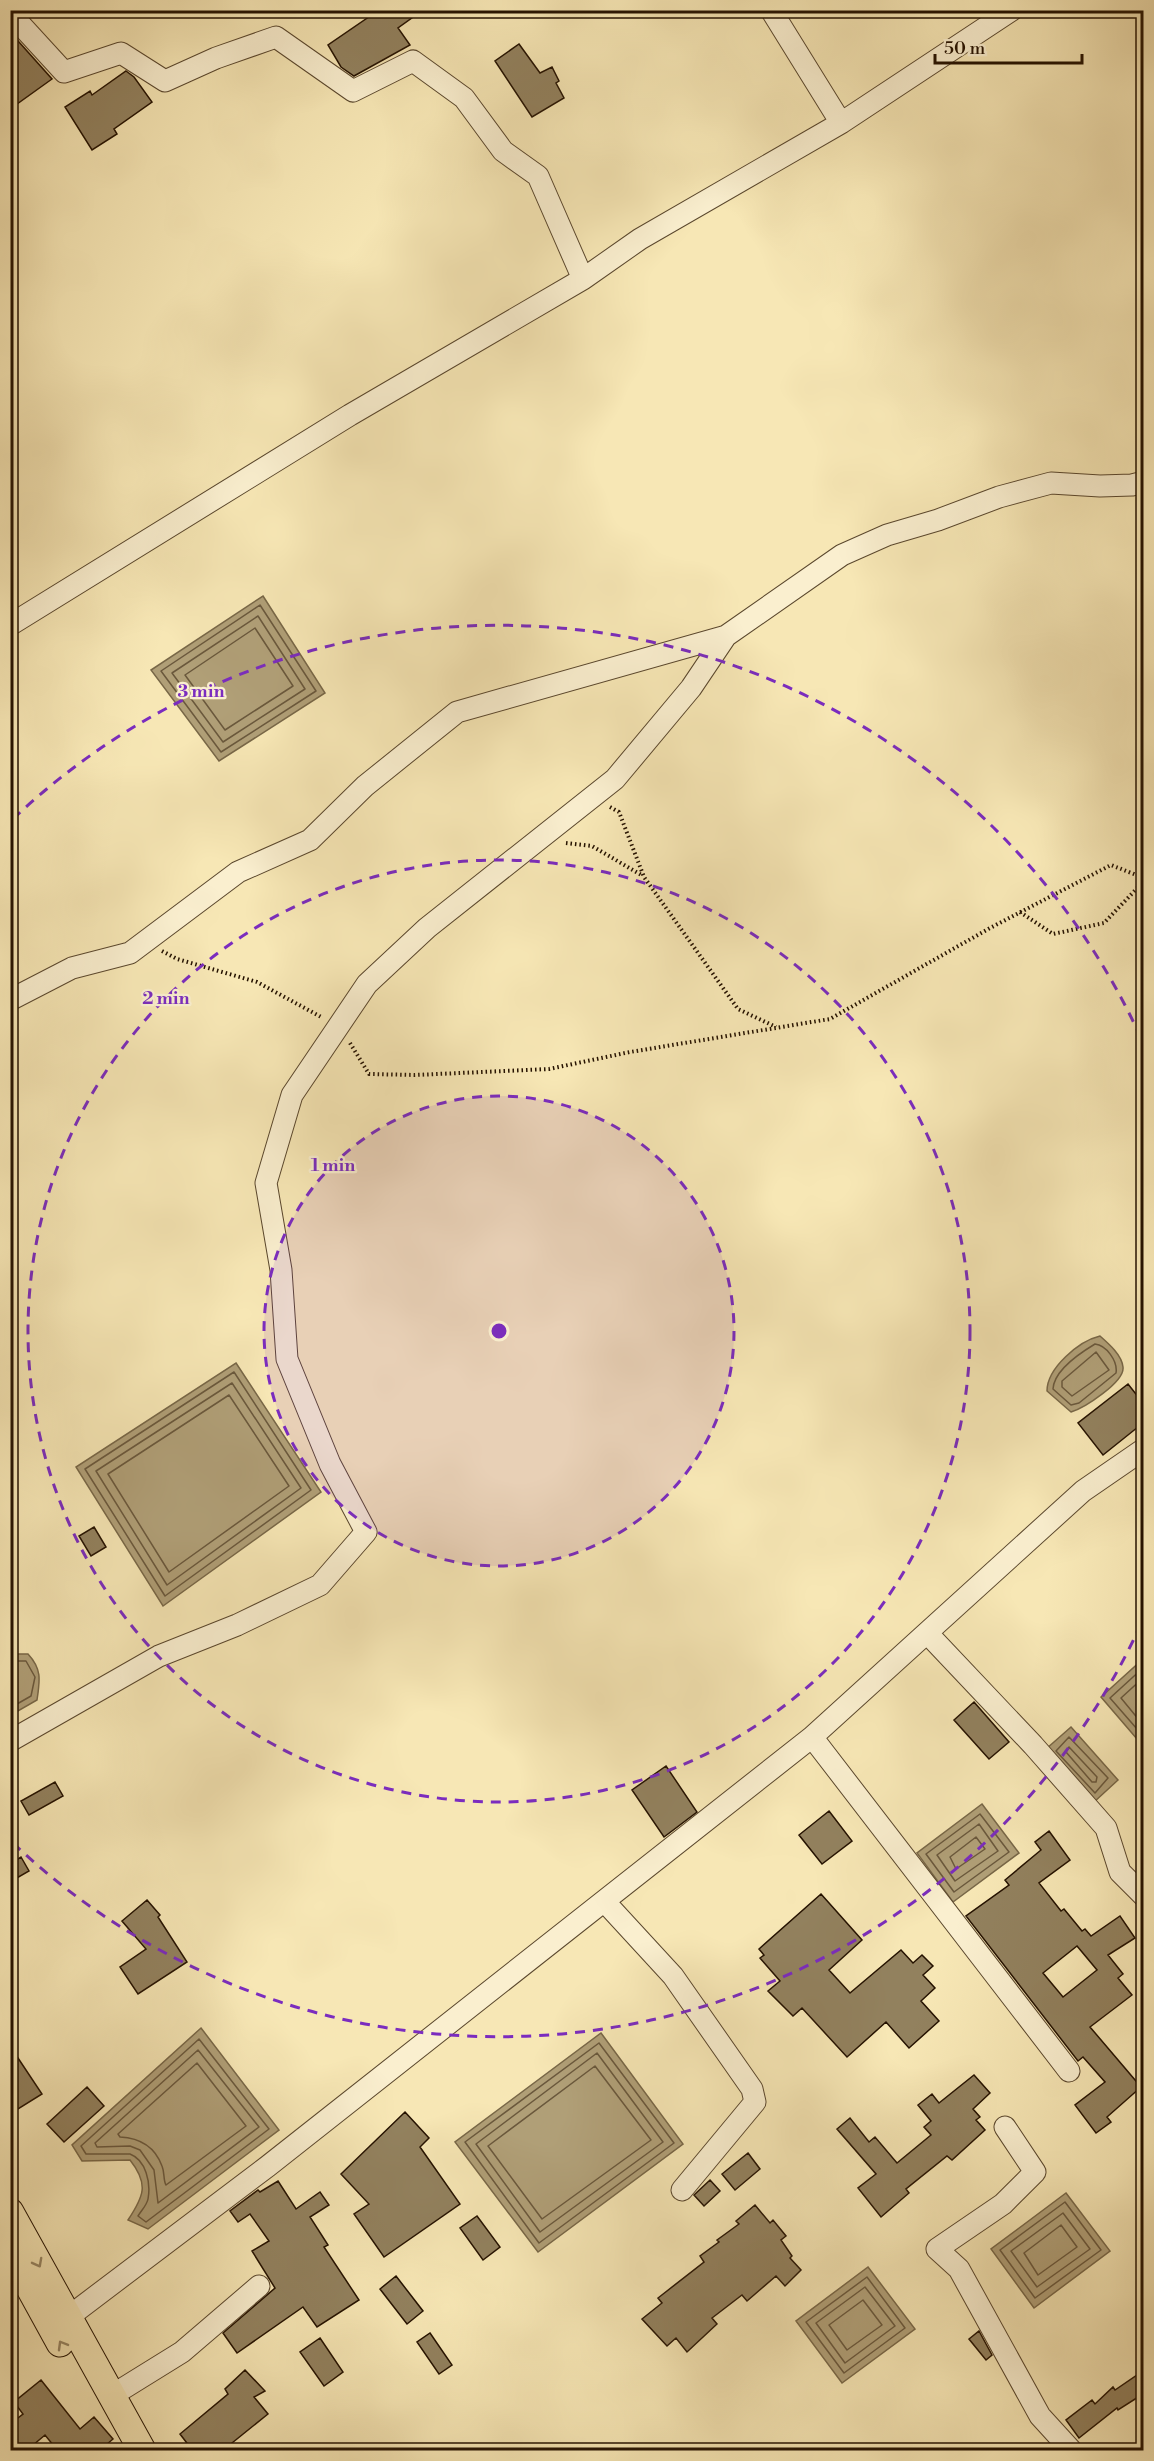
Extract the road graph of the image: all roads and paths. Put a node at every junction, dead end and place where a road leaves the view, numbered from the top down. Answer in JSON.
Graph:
{"nodes":[{"id":1,"x":11,"y":10,"type":"edge"},
{"id":2,"x":771,"y":10,"type":"edge"},
{"id":3,"x":1012,"y":10,"type":"edge"},
{"id":4,"x":841,"y":123,"type":"junction"},
{"id":5,"x":583,"y":279,"type":"junction"},
{"id":6,"x":1143,"y":482,"type":"edge"},
{"id":7,"x":10,"y":625,"type":"edge"},
{"id":8,"x":726,"y":636,"type":"junction"},
{"id":9,"x":592,"y":797,"type":"junction"},
{"id":10,"x":536,"y":840,"type":"junction"},
{"id":11,"x":644,"y":877,"type":"junction"},
{"id":12,"x":1143,"y":880,"type":"edge"},
{"id":13,"x":1020,"y":912,"type":"junction"},
{"id":14,"x":144,"y":943,"type":"junction"},
{"id":15,"x":10,"y":1000,"type":"edge"},
{"id":16,"x":339,"y":1026,"type":"junction"},
{"id":17,"x":776,"y":1028,"type":"junction"},
{"id":18,"x":1143,"y":1449,"type":"edge"},
{"id":19,"x":928,"y":1634,"type":"junction"},
{"id":20,"x":812,"y":1737,"type":"junction"},
{"id":21,"x":10,"y":1742,"type":"edge"},
{"id":22,"x":1143,"y":1896,"type":"edge"},
{"id":23,"x":604,"y":1901,"type":"junction"},
{"id":24,"x":1069,"y":2071,"type":"dead end"},
{"id":25,"x":1005,"y":2127,"type":"dead end"},
{"id":26,"x":682,"y":2190,"type":"dead end"},
{"id":27,"x":10,"y":2212,"type":"edge"},
{"id":28,"x":10,"y":2252,"type":"edge"},
{"id":29,"x":259,"y":2286,"type":"dead end"},
{"id":30,"x":67,"y":2318,"type":"junction"},
{"id":31,"x":111,"y":2396,"type":"junction"},
{"id":32,"x":122,"y":2451,"type":"edge"},
{"id":33,"x":142,"y":2451,"type":"edge"},
{"id":34,"x":1071,"y":2451,"type":"edge"}],
"edges":[{"from":1,"to":5,"type":"street"},
{"from":2,"to":4,"type":"street"},
{"from":3,"to":4,"type":"street"},
{"from":4,"to":5,"type":"street"},
{"from":5,"to":7,"type":"street"},
{"from":6,"to":8,"type":"street"},
{"from":8,"to":9,"type":"street"},
{"from":8,"to":14,"type":"street"},
{"from":9,"to":10,"type":"street"},
{"from":9,"to":11,"type":"path"},
{"from":10,"to":11,"type":"path"},
{"from":10,"to":16,"type":"street"},
{"from":11,"to":17,"type":"path"},
{"from":12,"to":13,"type":"path"},
{"from":12,"to":13,"type":"path"},
{"from":13,"to":17,"type":"path"},
{"from":14,"to":15,"type":"street"},
{"from":14,"to":16,"type":"path"},
{"from":16,"to":17,"type":"path"},
{"from":16,"to":21,"type":"street"},
{"from":18,"to":19,"type":"street"},
{"from":19,"to":20,"type":"street"},
{"from":19,"to":22,"type":"street"},
{"from":20,"to":23,"type":"street"},
{"from":20,"to":24,"type":"street"},
{"from":23,"to":26,"type":"street"},
{"from":23,"to":30,"type":"street"},
{"from":25,"to":34,"type":"street"},
{"from":27,"to":30,"type":"main road","one_way":true},
{"from":32,"to":28,"type":"main road","one_way":true},
{"from":29,"to":31,"type":"street"},
{"from":30,"to":31,"type":"main road"},
{"from":31,"to":33,"type":"main road"}]}
